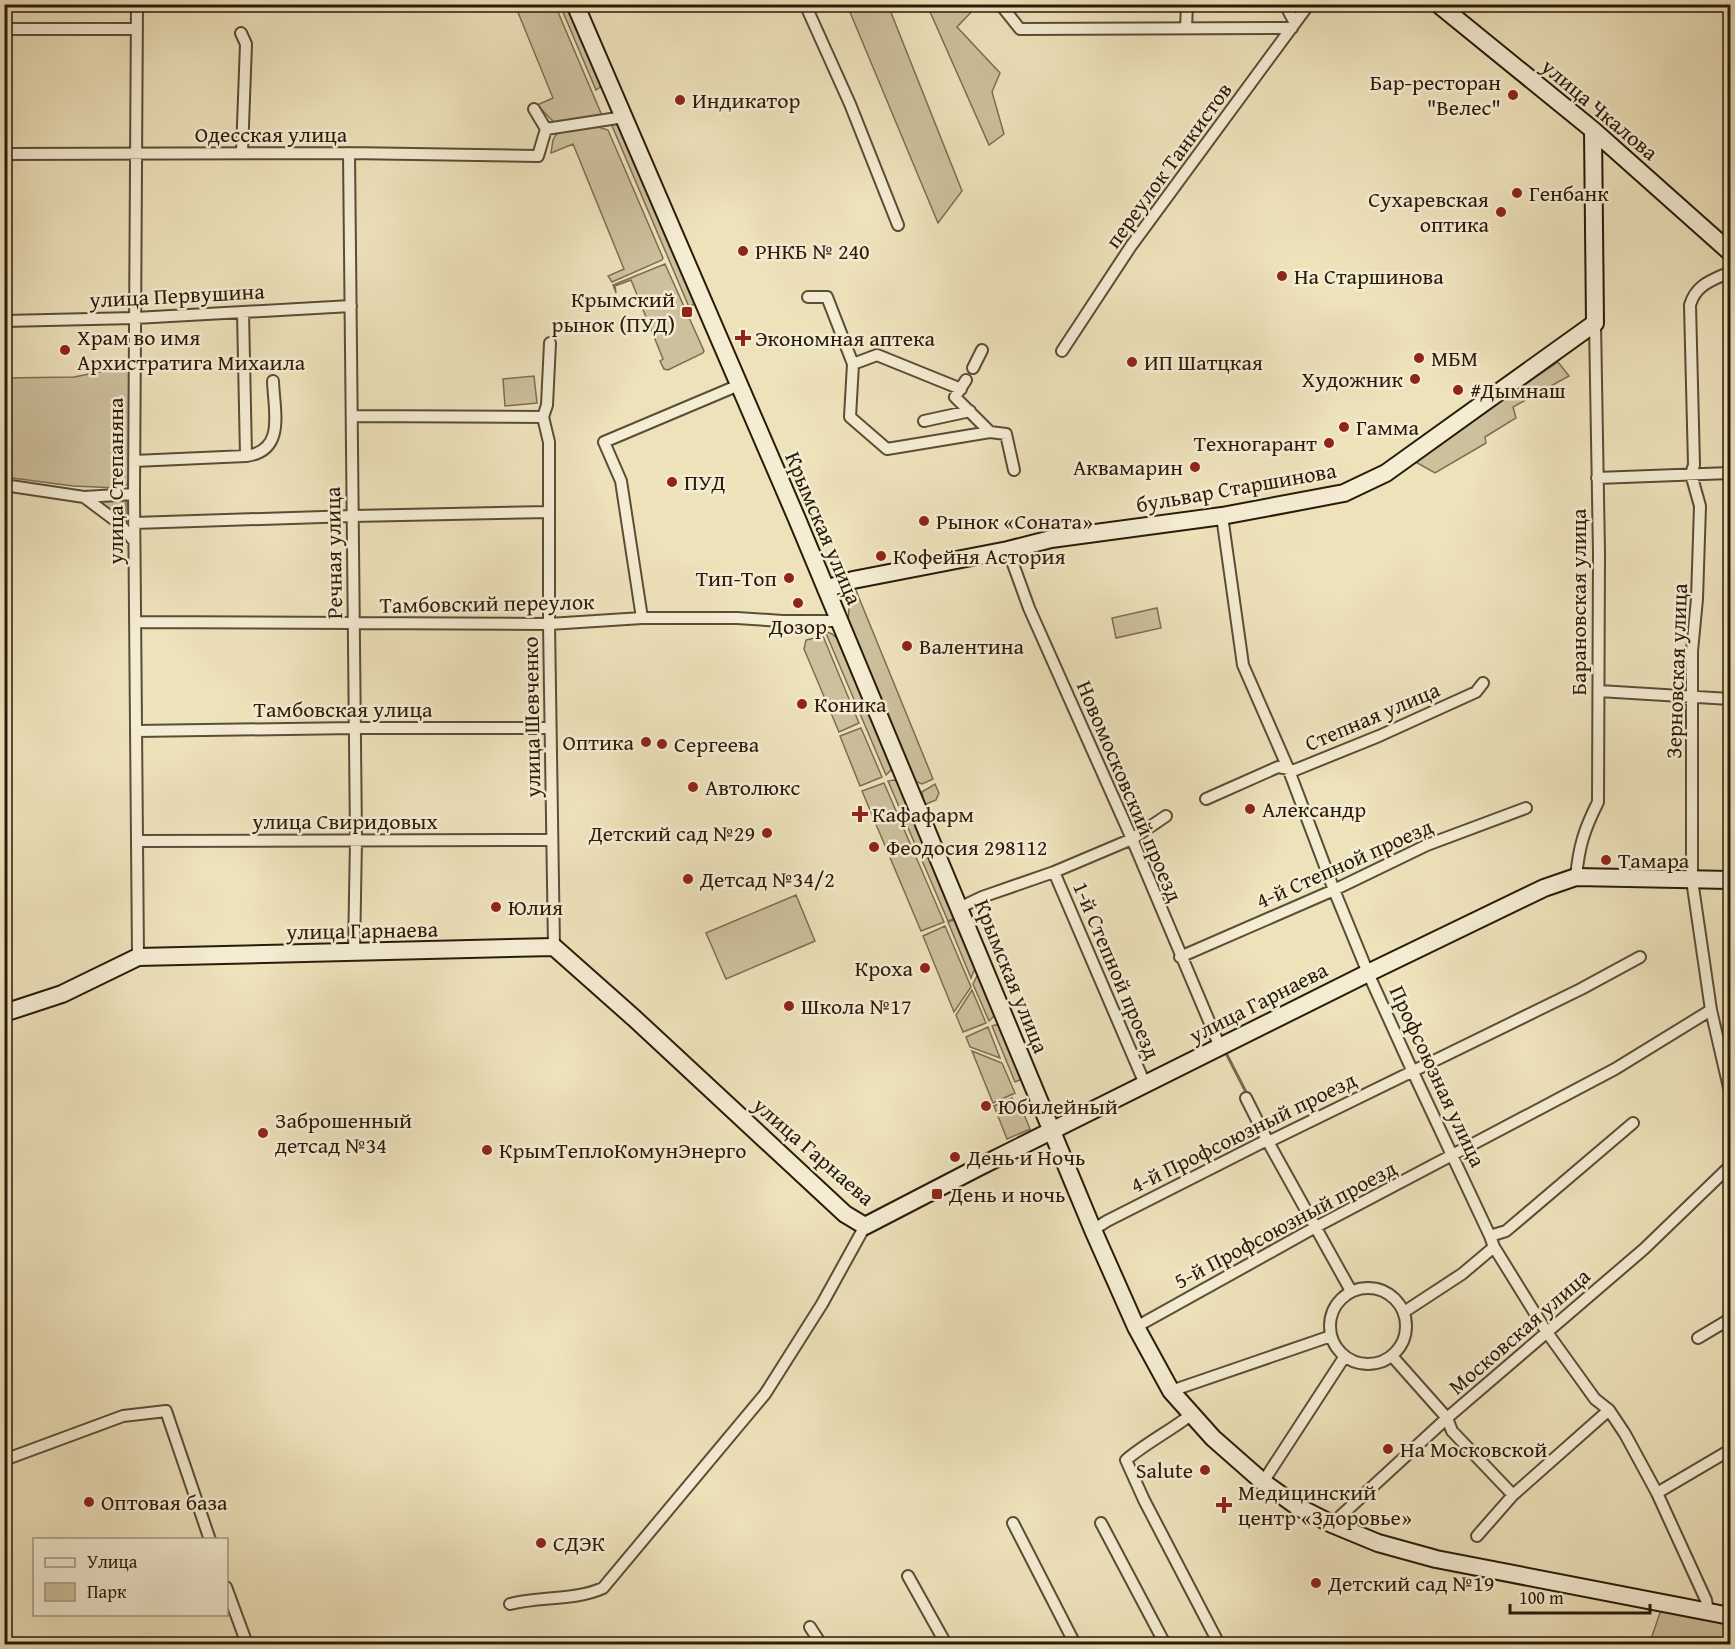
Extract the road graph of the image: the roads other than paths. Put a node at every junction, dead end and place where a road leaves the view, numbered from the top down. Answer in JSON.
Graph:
{"nodes":[{"id":1,"x":137,"y":4,"type":"edge"},
{"id":2,"x":575,"y":4,"type":"edge"},
{"id":3,"x":805,"y":4,"type":"edge"},
{"id":4,"x":1187,"y":4,"type":"edge"},
{"id":5,"x":1289,"y":4,"type":"edge"},
{"id":6,"x":1309,"y":4,"type":"edge"},
{"id":7,"x":1438,"y":4,"type":"edge"},
{"id":8,"x":1000,"y":5,"type":"edge"},
{"id":9,"x":1293,"y":26,"type":"junction"},
{"id":10,"x":1186,"y":28,"type":"junction"},
{"id":11,"x":4,"y":29,"type":"edge"},
{"id":12,"x":137,"y":29,"type":"junction"},
{"id":13,"x":241,"y":33,"type":"dead end"},
{"id":14,"x":534,"y":108,"type":"dead end"},
{"id":15,"x":624,"y":117,"type":"junction"},
{"id":16,"x":546,"y":129,"type":"junction"},
{"id":17,"x":1593,"y":130,"type":"junction"},
{"id":18,"x":242,"y":152,"type":"junction"},
{"id":19,"x":349,"y":153,"type":"junction"},
{"id":20,"x":4,"y":154,"type":"edge"},
{"id":21,"x":137,"y":154,"type":"junction"},
{"id":22,"x":898,"y":225,"type":"dead end"},
{"id":23,"x":1731,"y":252,"type":"edge"},
{"id":24,"x":1731,"y":272,"type":"edge"},
{"id":25,"x":808,"y":297,"type":"dead end"},
{"id":26,"x":351,"y":306,"type":"junction"},
{"id":27,"x":243,"y":312,"type":"junction"},
{"id":28,"x":135,"y":318,"type":"junction"},
{"id":29,"x":4,"y":321,"type":"edge"},
{"id":30,"x":1595,"y":323,"type":"junction"},
{"id":31,"x":550,"y":344,"type":"dead end"},
{"id":32,"x":982,"y":350,"type":"dead end"},
{"id":33,"x":1062,"y":351,"type":"dead end"},
{"id":34,"x":853,"y":364,"type":"junction"},
{"id":35,"x":973,"y":368,"type":"dead end"},
{"id":36,"x":273,"y":381,"type":"dead end"},
{"id":37,"x":739,"y":385,"type":"junction"},
{"id":38,"x":969,"y":411,"type":"junction"},
{"id":39,"x":352,"y":416,"type":"junction"},
{"id":40,"x":543,"y":417,"type":"junction"},
{"id":41,"x":924,"y":421,"type":"dead end"},
{"id":42,"x":990,"y":432,"type":"junction"},
{"id":43,"x":246,"y":456,"type":"junction"},
{"id":44,"x":134,"y":461,"type":"junction"},
{"id":45,"x":1014,"y":470,"type":"dead end"},
{"id":46,"x":1731,"y":473,"type":"edge"},
{"id":47,"x":1691,"y":474,"type":"junction"},
{"id":48,"x":1597,"y":478,"type":"junction"},
{"id":49,"x":4,"y":485,"type":"edge"},
{"id":50,"x":134,"y":494,"type":"junction"},
{"id":51,"x":84,"y":497,"type":"junction"},
{"id":52,"x":549,"y":512,"type":"junction"},
{"id":53,"x":352,"y":516,"type":"junction"},
{"id":54,"x":1222,"y":516,"type":"junction"},
{"id":55,"x":134,"y":523,"type":"junction"},
{"id":56,"x":134,"y":542,"type":"junction"},
{"id":57,"x":1008,"y":550,"type":"junction"},
{"id":58,"x":826,"y":590,"type":"junction"},
{"id":59,"x":642,"y":618,"type":"junction"},
{"id":60,"x":838,"y":621,"type":"junction"},
{"id":61,"x":135,"y":622,"type":"junction"},
{"id":62,"x":354,"y":624,"type":"junction"},
{"id":63,"x":549,"y":624,"type":"junction"},
{"id":64,"x":1483,"y":683,"type":"dead end"},
{"id":65,"x":1599,"y":691,"type":"junction"},
{"id":66,"x":1693,"y":695,"type":"junction"},
{"id":67,"x":1731,"y":699,"type":"edge"},
{"id":68,"x":355,"y":728,"type":"junction"},
{"id":69,"x":550,"y":728,"type":"junction"},
{"id":70,"x":136,"y":730,"type":"junction"},
{"id":71,"x":1288,"y":768,"type":"junction"},
{"id":72,"x":1206,"y":799,"type":"dead end"},
{"id":73,"x":1526,"y":808,"type":"dead end"},
{"id":74,"x":1166,"y":816,"type":"dead end"},
{"id":75,"x":1132,"y":839,"type":"junction"},
{"id":76,"x":356,"y":840,"type":"junction"},
{"id":77,"x":552,"y":840,"type":"junction"},
{"id":78,"x":137,"y":841,"type":"junction"},
{"id":79,"x":1054,"y":872,"type":"junction"},
{"id":80,"x":1576,"y":877,"type":"junction"},
{"id":81,"x":1731,"y":879,"type":"edge"},
{"id":82,"x":1692,"y":880,"type":"junction"},
{"id":83,"x":1334,"y":890,"type":"junction"},
{"id":84,"x":959,"y":908,"type":"junction"},
{"id":85,"x":554,"y":947,"type":"junction"},
{"id":86,"x":354,"y":953,"type":"junction"},
{"id":87,"x":138,"y":957,"type":"junction"},
{"id":88,"x":1180,"y":957,"type":"junction"},
{"id":89,"x":1640,"y":957,"type":"dead end"},
{"id":90,"x":1368,"y":973,"type":"junction"},
{"id":91,"x":1711,"y":1010,"type":"junction"},
{"id":92,"x":4,"y":1013,"type":"edge"},
{"id":93,"x":1220,"y":1047,"type":"junction"},
{"id":94,"x":1412,"y":1070,"type":"junction"},
{"id":95,"x":1145,"y":1084,"type":"junction"},
{"id":96,"x":1731,"y":1092,"type":"edge"},
{"id":97,"x":1246,"y":1098,"type":"dead end"},
{"id":98,"x":1633,"y":1123,"type":"dead end"},
{"id":99,"x":1051,"y":1131,"type":"junction"},
{"id":100,"x":1266,"y":1140,"type":"junction"},
{"id":101,"x":1454,"y":1155,"type":"junction"},
{"id":102,"x":1731,"y":1166,"type":"edge"},
{"id":103,"x":865,"y":1226,"type":"junction"},
{"id":104,"x":1314,"y":1228,"type":"junction"},
{"id":105,"x":1092,"y":1230,"type":"junction"},
{"id":106,"x":1490,"y":1236,"type":"junction"},
{"id":107,"x":1494,"y":1247,"type":"junction"},
{"id":108,"x":1351,"y":1291,"type":"junction"},
{"id":109,"x":1404,"y":1312,"type":"junction"},
{"id":110,"x":1731,"y":1319,"type":"edge"},
{"id":111,"x":1136,"y":1327,"type":"junction"},
{"id":112,"x":1546,"y":1331,"type":"junction"},
{"id":113,"x":1331,"y":1336,"type":"junction"},
{"id":114,"x":1698,"y":1338,"type":"dead end"},
{"id":115,"x":1345,"y":1356,"type":"junction"},
{"id":116,"x":1392,"y":1356,"type":"junction"},
{"id":117,"x":1171,"y":1390,"type":"junction"},
{"id":118,"x":1609,"y":1410,"type":"junction"},
{"id":119,"x":1192,"y":1414,"type":"junction"},
{"id":120,"x":1447,"y":1418,"type":"junction"},
{"id":121,"x":1731,"y":1450,"type":"edge"},
{"id":122,"x":4,"y":1460,"type":"edge"},
{"id":123,"x":1263,"y":1482,"type":"junction"},
{"id":124,"x":1657,"y":1493,"type":"junction"},
{"id":125,"x":1513,"y":1496,"type":"junction"},
{"id":126,"x":1012,"y":1523,"type":"dead end"},
{"id":127,"x":1101,"y":1523,"type":"dead end"},
{"id":128,"x":1332,"y":1524,"type":"junction"},
{"id":129,"x":1477,"y":1536,"type":"dead end"},
{"id":130,"x":210,"y":1538,"type":"edge"},
{"id":131,"x":908,"y":1576,"type":"dead end"},
{"id":132,"x":228,"y":1592,"type":"edge"},
{"id":133,"x":510,"y":1604,"type":"dead end"},
{"id":134,"x":1708,"y":1612,"type":"junction"},
{"id":135,"x":1731,"y":1616,"type":"edge"},
{"id":136,"x":810,"y":1626,"type":"dead end"},
{"id":137,"x":247,"y":1644,"type":"edge"},
{"id":138,"x":822,"y":1644,"type":"edge"},
{"id":139,"x":946,"y":1644,"type":"edge"},
{"id":140,"x":1075,"y":1644,"type":"edge"},
{"id":141,"x":1165,"y":1644,"type":"edge"},
{"id":142,"x":1219,"y":1644,"type":"edge"}],
"edges":[{"from":1,"to":12,"type":"street","name":"улица Степаняна"},
{"from":2,"to":15,"type":"street","name":"Крымская улица"},
{"from":3,"to":22,"type":"street"},
{"from":4,"to":10,"type":"street"},
{"from":5,"to":9,"type":"street"},
{"from":6,"to":9,"type":"street","name":"переулок Танкистов"},
{"from":7,"to":17,"type":"street","name":"улица Чкалова"},
{"from":8,"to":10,"type":"street"},
{"from":9,"to":10,"type":"street"},
{"from":9,"to":33,"type":"street","name":"переулок Танкистов"},
{"from":11,"to":12,"type":"street"},
{"from":12,"to":21,"type":"street","name":"улица Степаняна"},
{"from":13,"to":18,"type":"street"},
{"from":14,"to":16,"type":"street"},
{"from":15,"to":16,"type":"street"},
{"from":15,"to":37,"type":"street","name":"Крымская улица"},
{"from":16,"to":19,"type":"street","name":"Одесская улица"},
{"from":17,"to":23,"type":"street","name":"улица Чкалова"},
{"from":17,"to":30,"type":"street"},
{"from":18,"to":19,"type":"street","name":"Одесская улица"},
{"from":18,"to":21,"type":"street","name":"Одесская улица"},
{"from":19,"to":26,"type":"street","name":"Речная улица"},
{"from":20,"to":21,"type":"street","name":"Одесская улица"},
{"from":21,"to":28,"type":"street","name":"улица Степаняна"},
{"from":24,"to":47,"type":"street","name":"Зерновская улица"},
{"from":25,"to":34,"type":"street"},
{"from":26,"to":27,"type":"street","name":"улица Первушина"},
{"from":26,"to":39,"type":"street","name":"Речная улица"},
{"from":27,"to":28,"type":"street","name":"улица Первушина"},
{"from":27,"to":43,"type":"street"},
{"from":28,"to":29,"type":"street","name":"улица Первушина"},
{"from":28,"to":44,"type":"street","name":"улица Степаняна"},
{"from":30,"to":48,"type":"street","name":"Барановская улица"},
{"from":30,"to":54,"type":"street","name":"бульвар Старшинова"},
{"from":31,"to":40,"type":"street","name":"улица Шевченко"},
{"from":32,"to":35,"type":"street"},
{"from":34,"to":38,"type":"street"},
{"from":34,"to":42,"type":"street"},
{"from":36,"to":43,"type":"street"},
{"from":37,"to":58,"type":"street","name":"Крымская улица"},
{"from":37,"to":59,"type":"street"},
{"from":38,"to":41,"type":"street"},
{"from":38,"to":42,"type":"street"},
{"from":39,"to":40,"type":"street"},
{"from":39,"to":53,"type":"street","name":"Речная улица"},
{"from":40,"to":52,"type":"street","name":"улица Шевченко"},
{"from":42,"to":45,"type":"street"},
{"from":43,"to":44,"type":"street"},
{"from":44,"to":50,"type":"street","name":"улица Степаняна"},
{"from":46,"to":47,"type":"street"},
{"from":47,"to":48,"type":"street"},
{"from":47,"to":66,"type":"street","name":"Зерновская улица"},
{"from":48,"to":65,"type":"street","name":"Барановская улица"},
{"from":49,"to":51,"type":"street"},
{"from":50,"to":51,"type":"street"},
{"from":50,"to":55,"type":"street","name":"улица Степаняна"},
{"from":51,"to":56,"type":"street"},
{"from":52,"to":53,"type":"street"},
{"from":52,"to":63,"type":"street","name":"улица Шевченко"},
{"from":53,"to":55,"type":"street"},
{"from":53,"to":62,"type":"street","name":"Речная улица"},
{"from":54,"to":57,"type":"street","name":"бульвар Старшинова"},
{"from":54,"to":71,"type":"street","name":"Профсоюзная улица"},
{"from":55,"to":56,"type":"street","name":"улица Степаняна"},
{"from":56,"to":61,"type":"street","name":"улица Степаняна"},
{"from":57,"to":58,"type":"street","name":"бульвар Старшинова"},
{"from":57,"to":75,"type":"street","name":"Новомосковский проезд"},
{"from":58,"to":60,"type":"street","name":"Крымская улица"},
{"from":59,"to":60,"type":"street","name":"Тамбовский переулок"},
{"from":59,"to":63,"type":"street","name":"Тамбовский переулок"},
{"from":60,"to":84,"type":"street","name":"Крымская улица"},
{"from":61,"to":62,"type":"street","name":"Тамбовский переулок"},
{"from":61,"to":70,"type":"street","name":"улица Степаняна"},
{"from":62,"to":63,"type":"street","name":"Тамбовский переулок"},
{"from":62,"to":68,"type":"street","name":"Речная улица"},
{"from":63,"to":69,"type":"street","name":"улица Шевченко"},
{"from":64,"to":71,"type":"street","name":"Степная улица"},
{"from":65,"to":66,"type":"street"},
{"from":65,"to":80,"type":"street","name":"Барановская улица"},
{"from":66,"to":67,"type":"street"},
{"from":66,"to":82,"type":"street","name":"Зерновская улица"},
{"from":68,"to":69,"type":"street","name":"Тамбовская улица"},
{"from":68,"to":70,"type":"street","name":"Тамбовская улица"},
{"from":68,"to":76,"type":"street","name":"Речная улица"},
{"from":69,"to":77,"type":"street","name":"улица Шевченко"},
{"from":70,"to":78,"type":"street","name":"улица Степаняна"},
{"from":71,"to":72,"type":"street","name":"Степная улица"},
{"from":71,"to":83,"type":"street","name":"Профсоюзная улица"},
{"from":73,"to":83,"type":"street","name":"4-й Степной проезд"},
{"from":74,"to":75,"type":"street"},
{"from":75,"to":79,"type":"street"},
{"from":75,"to":88,"type":"street","name":"Новомосковский проезд"},
{"from":76,"to":77,"type":"street","name":"улица Свиридовых"},
{"from":76,"to":78,"type":"street","name":"улица Свиридовых"},
{"from":76,"to":86,"type":"street","name":"Речная улица"},
{"from":77,"to":85,"type":"street","name":"улица Шевченко"},
{"from":78,"to":87,"type":"street","name":"улица Степаняна"},
{"from":79,"to":84,"type":"street"},
{"from":79,"to":95,"type":"street","name":"1-й Степной проезд"},
{"from":80,"to":82,"type":"street","name":"улица Гарнаева"},
{"from":80,"to":90,"type":"street","name":"улица Гарнаева"},
{"from":81,"to":82,"type":"street","name":"улица Гарнаева"},
{"from":82,"to":91,"type":"street","name":"Зерновская улица"},
{"from":83,"to":88,"type":"street","name":"4-й Степной проезд"},
{"from":83,"to":90,"type":"street","name":"Профсоюзная улица"},
{"from":84,"to":99,"type":"street","name":"Крымская улица"},
{"from":85,"to":86,"type":"street","name":"улица Гарнаева"},
{"from":85,"to":103,"type":"street","name":"улица Гарнаева"},
{"from":86,"to":87,"type":"street","name":"улица Гарнаева"},
{"from":87,"to":92,"type":"street","name":"улица Гарнаева"},
{"from":88,"to":93,"type":"street","name":"Новомосковский проезд"},
{"from":89,"to":94,"type":"street","name":"4-й Профсоюзный проезд"},
{"from":90,"to":93,"type":"street","name":"улица Гарнаева"},
{"from":90,"to":94,"type":"street","name":"Профсоюзная улица"},
{"from":91,"to":96,"type":"street","name":"Зерновская улица"},
{"from":91,"to":101,"type":"street","name":"5-й Профсоюзный проезд"},
{"from":93,"to":95,"type":"street","name":"улица Гарнаева"},
{"from":94,"to":100,"type":"street","name":"4-й Профсоюзный проезд"},
{"from":94,"to":101,"type":"street","name":"Профсоюзная улица"},
{"from":95,"to":99,"type":"street","name":"улица Гарнаева"},
{"from":97,"to":100,"type":"street"},
{"from":98,"to":106,"type":"street"},
{"from":99,"to":103,"type":"street","name":"улица Гарнаева"},
{"from":99,"to":105,"type":"street","name":"Крымская улица"},
{"from":100,"to":104,"type":"street"},
{"from":100,"to":105,"type":"street","name":"4-й Профсоюзный проезд"},
{"from":101,"to":104,"type":"street","name":"5-й Профсоюзный проезд"},
{"from":101,"to":106,"type":"street","name":"Профсоюзная улица"},
{"from":102,"to":112,"type":"street","name":"Московская улица"},
{"from":103,"to":133,"type":"street"},
{"from":104,"to":108,"type":"street"},
{"from":104,"to":111,"type":"street","name":"5-й Профсоюзный проезд"},
{"from":105,"to":111,"type":"street","name":"Крымская улица"},
{"from":106,"to":107,"type":"street","name":"Профсоюзная улица"},
{"from":107,"to":109,"type":"street"},
{"from":107,"to":112,"type":"street","name":"Профсоюзная улица"},
{"from":108,"to":109,"type":"street"},
{"from":108,"to":113,"type":"street"},
{"from":109,"to":116,"type":"street"},
{"from":110,"to":114,"type":"street"},
{"from":111,"to":117,"type":"street","name":"Крымская улица"},
{"from":112,"to":118,"type":"street","name":"Профсоюзная улица"},
{"from":112,"to":120,"type":"street","name":"Московская улица"},
{"from":113,"to":115,"type":"street"},
{"from":113,"to":117,"type":"street"},
{"from":115,"to":116,"type":"street"},
{"from":115,"to":123,"type":"street"},
{"from":116,"to":120,"type":"street"},
{"from":117,"to":119,"type":"street","name":"Крымская улица"},
{"from":118,"to":124,"type":"street","name":"Профсоюзная улица"},
{"from":118,"to":125,"type":"street"},
{"from":119,"to":123,"type":"street","name":"Крымская улица"},
{"from":119,"to":142,"type":"street"},
{"from":120,"to":125,"type":"street"},
{"from":120,"to":128,"type":"street","name":"Московская улица"},
{"from":121,"to":124,"type":"street"},
{"from":122,"to":130,"type":"street"},
{"from":123,"to":128,"type":"street","name":"Крымская улица"},
{"from":124,"to":134,"type":"street","name":"Профсоюзная улица"},
{"from":125,"to":129,"type":"street"},
{"from":126,"to":140,"type":"street"},
{"from":127,"to":141,"type":"street"},
{"from":128,"to":134,"type":"street","name":"Крымская улица"},
{"from":131,"to":139,"type":"street"},
{"from":132,"to":137,"type":"street"},
{"from":134,"to":135,"type":"street","name":"Крымская улица"},
{"from":136,"to":138,"type":"street"}]}
